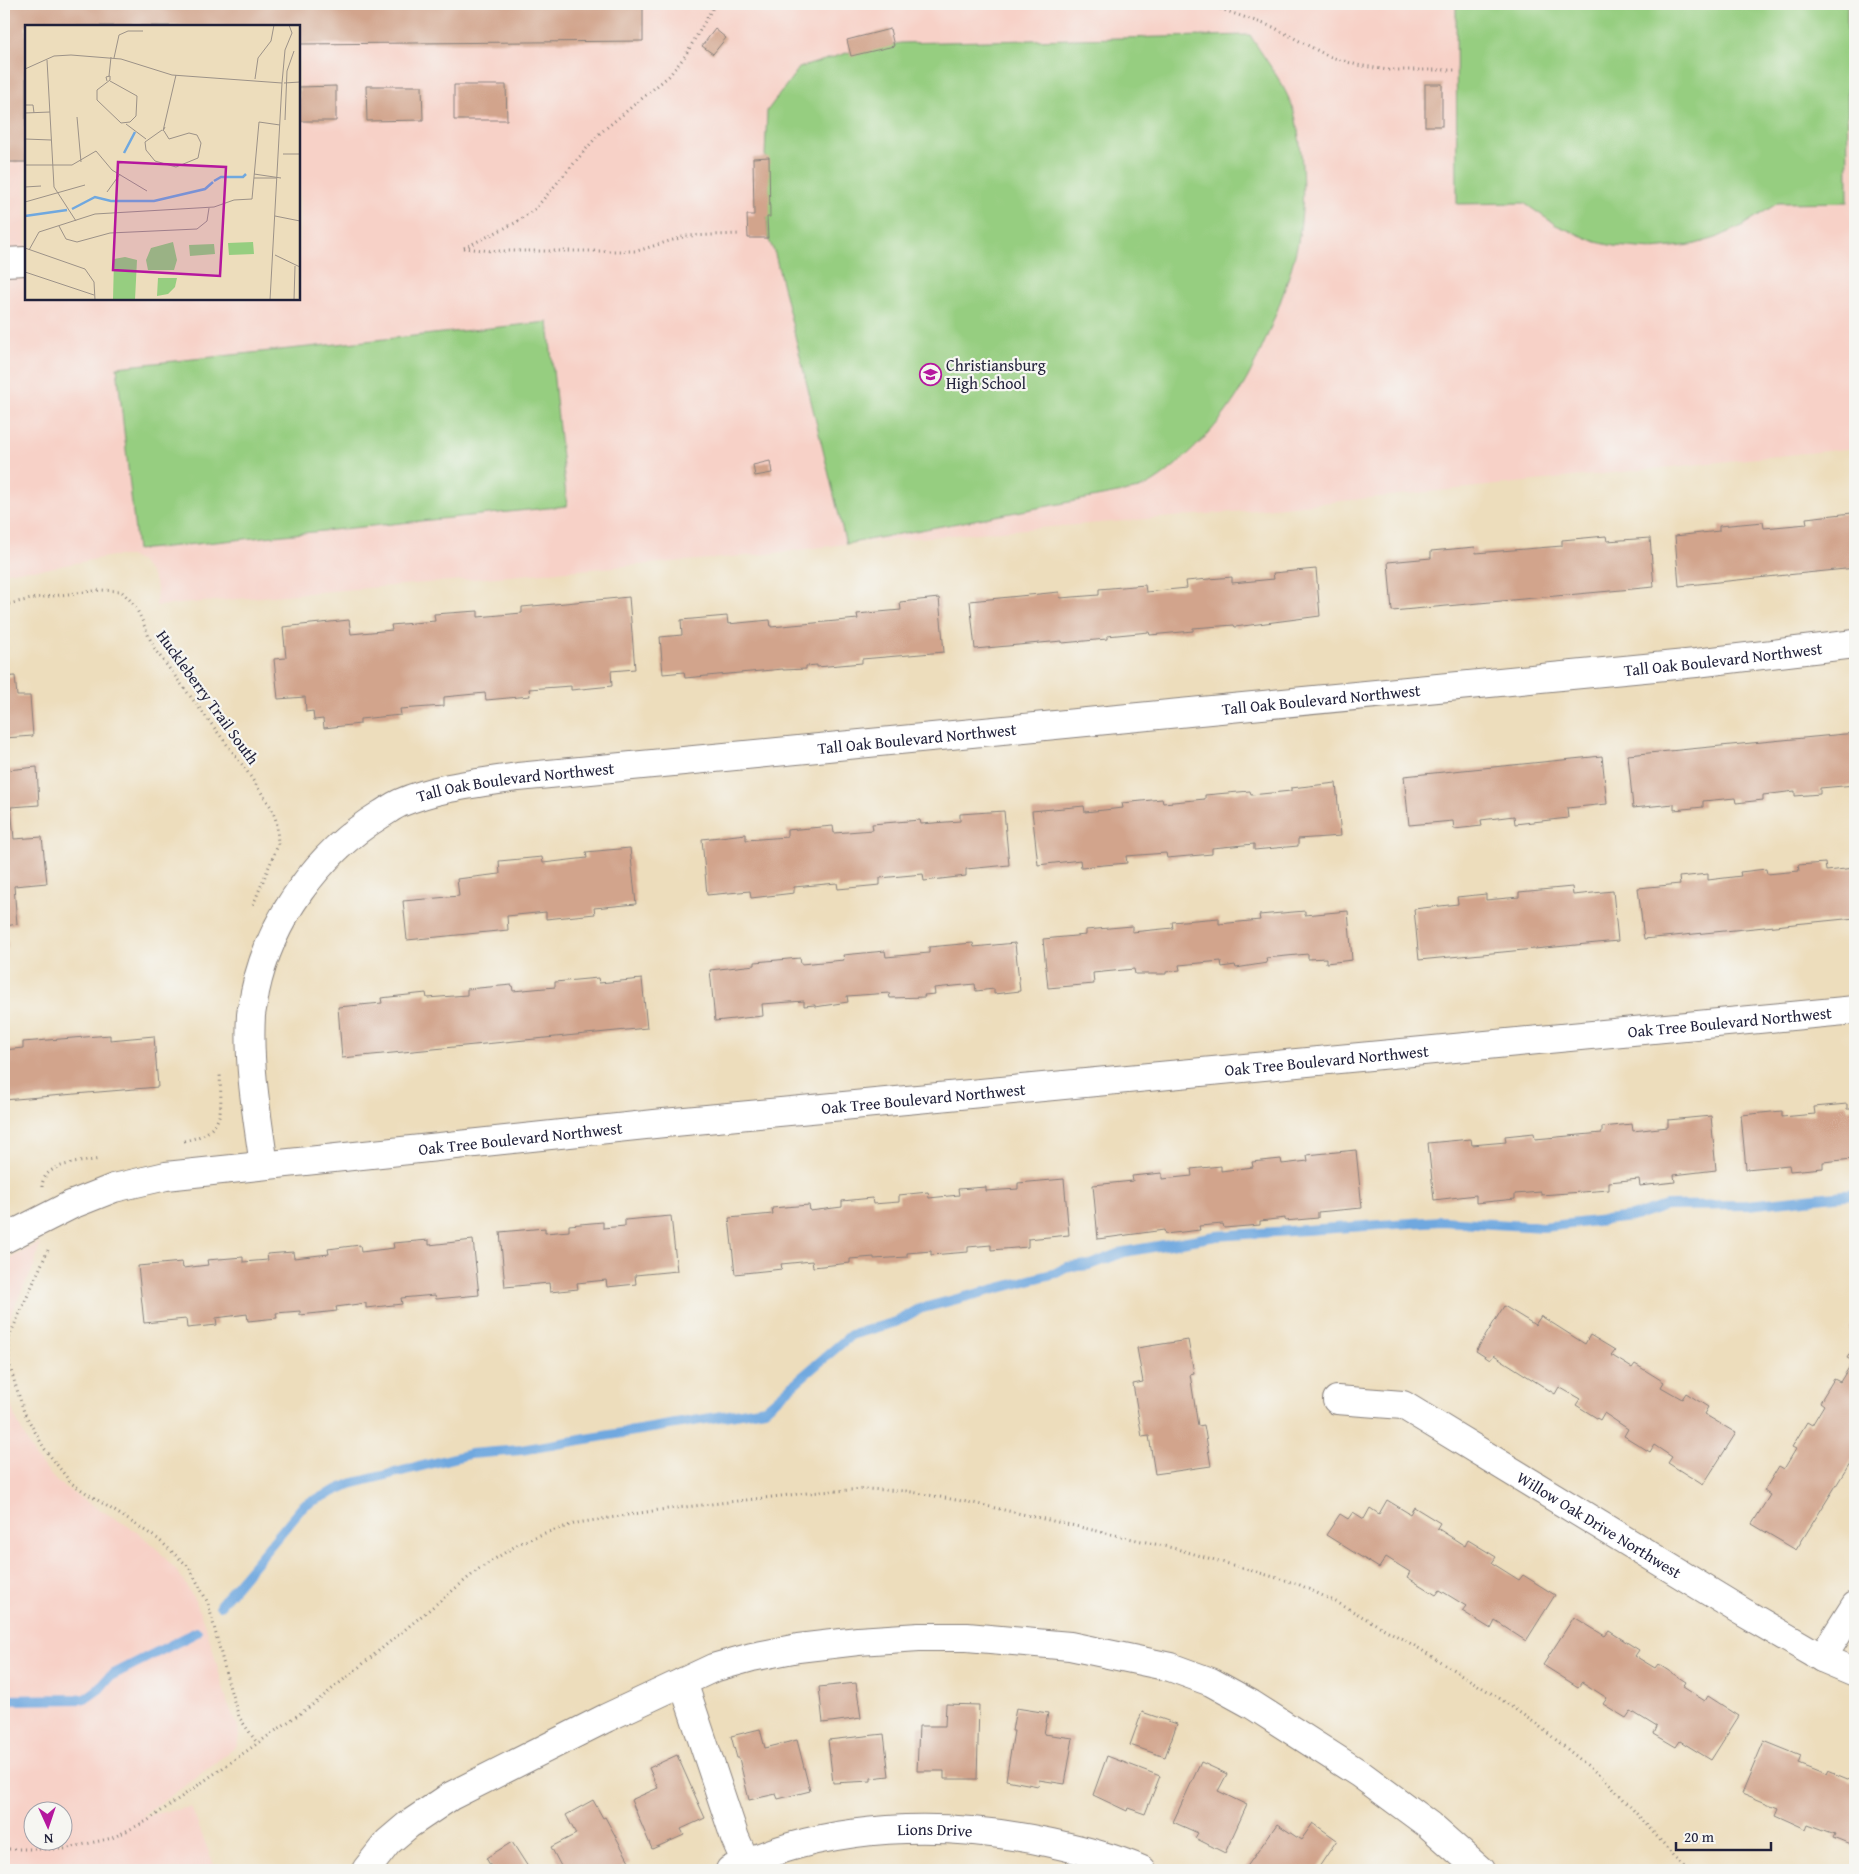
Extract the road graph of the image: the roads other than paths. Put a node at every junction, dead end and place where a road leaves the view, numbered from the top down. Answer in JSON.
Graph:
{"nodes":[{"id":1,"x":25,"y":261,"type":"edge"},
{"id":2,"x":4,"y":262,"type":"edge"},
{"id":3,"x":1855,"y":644,"type":"edge"},
{"id":4,"x":1855,"y":1010,"type":"edge"},
{"id":5,"x":264,"y":1166,"type":"junction"},
{"id":6,"x":4,"y":1239,"type":"edge"},
{"id":7,"x":1337,"y":1400,"type":"dead end"},
{"id":8,"x":1855,"y":1606,"type":"edge"},
{"id":9,"x":1822,"y":1658,"type":"junction"},
{"id":10,"x":1855,"y":1672,"type":"edge"},
{"id":11,"x":682,"y":1682,"type":"junction"},
{"id":12,"x":738,"y":1866,"type":"edge"},
{"id":13,"x":366,"y":1870,"type":"edge"},
{"id":14,"x":1142,"y":1870,"type":"edge"},
{"id":15,"x":1480,"y":1870,"type":"edge"}],
"edges":[{"from":1,"to":2,"type":"street"},
{"from":3,"to":5,"type":"street","name":"Tall Oak Boulevard Northwest"},
{"from":4,"to":5,"type":"street","name":"Oak Tree Boulevard Northwest"},
{"from":5,"to":6,"type":"street","name":"Oak Tree Boulevard Northwest"},
{"from":7,"to":9,"type":"street","name":"Willow Oak Drive Northwest"},
{"from":8,"to":9,"type":"street"},
{"from":9,"to":10,"type":"street","name":"Willow Oak Drive Northwest"},
{"from":11,"to":12,"type":"street"},
{"from":11,"to":13,"type":"street"},
{"from":11,"to":15,"type":"street"},
{"from":12,"to":14,"type":"street","name":"Lions Drive"}]}
